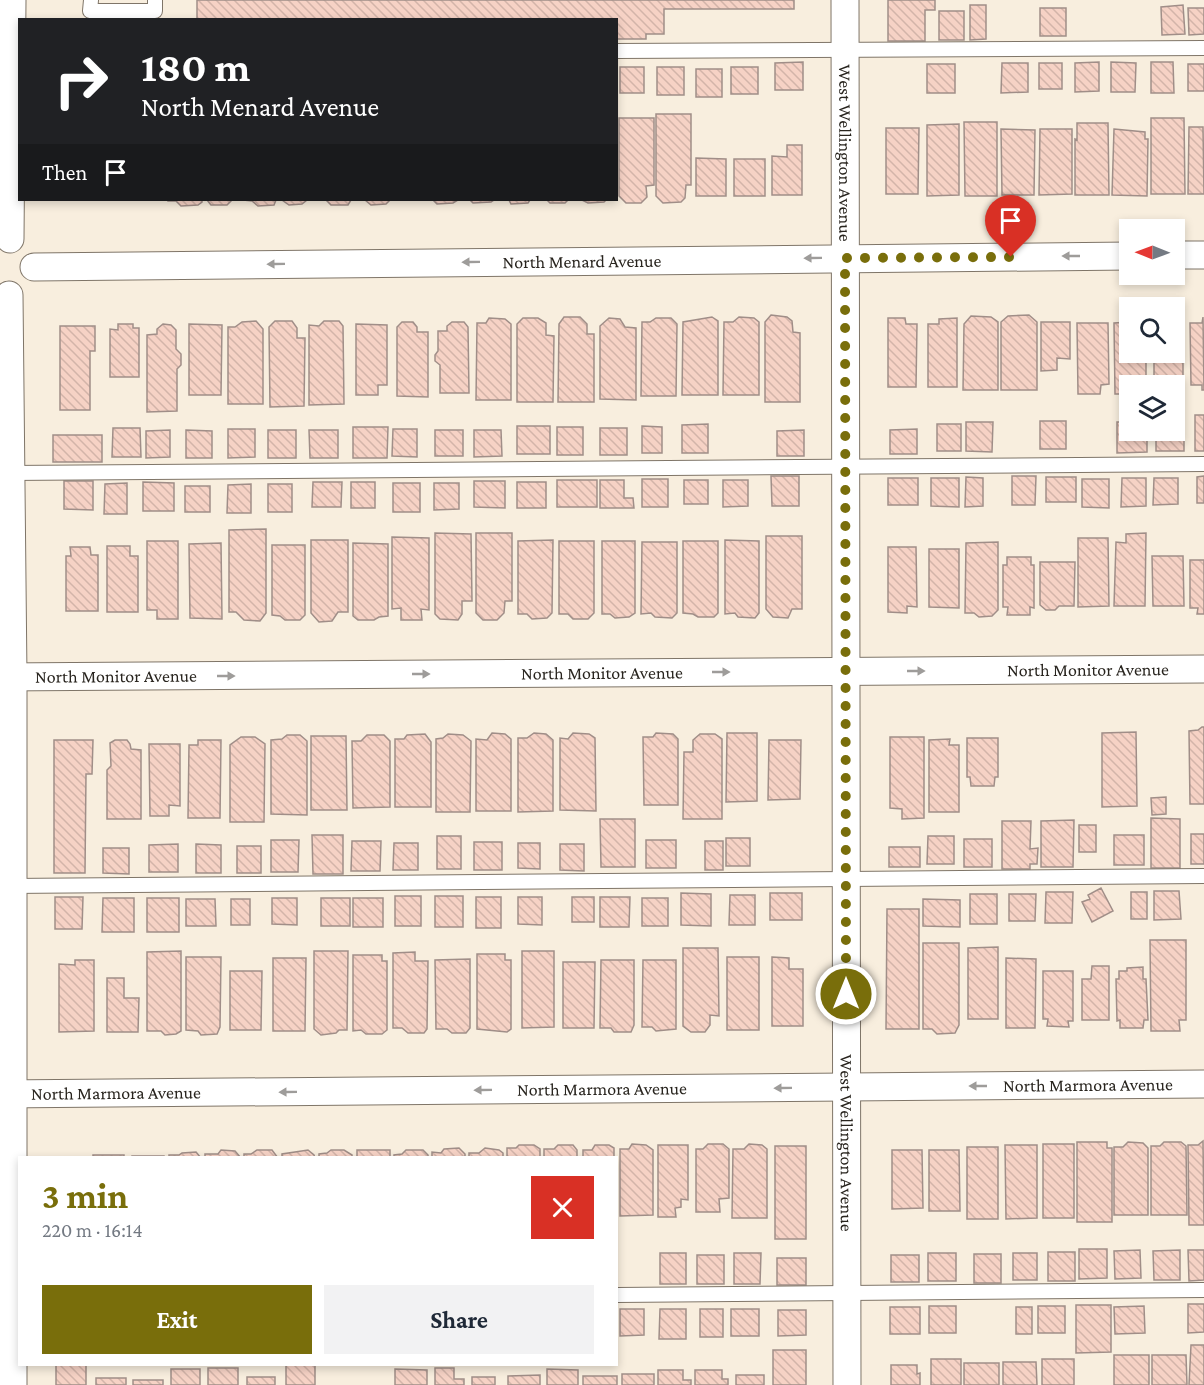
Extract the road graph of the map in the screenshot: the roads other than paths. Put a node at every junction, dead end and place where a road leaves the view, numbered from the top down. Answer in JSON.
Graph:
{"nodes":[{"id":1,"x":12,"y":0,"type":"edge"},
{"id":2,"x":91,"y":0,"type":"edge"},
{"id":3,"x":156,"y":0,"type":"edge"},
{"id":4,"x":845,"y":0,"type":"edge"},
{"id":5,"x":1204,"y":48,"type":"edge"},
{"id":6,"x":845,"y":50,"type":"junction"},
{"id":7,"x":618,"y":51,"type":"edge"},
{"id":8,"x":10,"y":56,"type":"edge"},
{"id":9,"x":5,"y":239,"type":"edge"},
{"id":10,"x":1185,"y":255,"type":"edge"},
{"id":11,"x":1204,"y":255,"type":"edge"},
{"id":12,"x":1119,"y":256,"type":"edge"},
{"id":13,"x":845,"y":258,"type":"junction"},
{"id":14,"x":34,"y":267,"type":"junction"},
{"id":15,"x":4,"y":294,"type":"edge"},
{"id":16,"x":1204,"y":464,"type":"edge"},
{"id":17,"x":846,"y":466,"type":"junction"},
{"id":18,"x":5,"y":473,"type":"edge"},
{"id":19,"x":1204,"y":669,"type":"edge"},
{"id":20,"x":846,"y":671,"type":"junction"},
{"id":21,"x":6,"y":677,"type":"edge"},
{"id":22,"x":1204,"y":876,"type":"edge"},
{"id":23,"x":846,"y":878,"type":"junction"},
{"id":24,"x":7,"y":886,"type":"edge"},
{"id":25,"x":1204,"y":1084,"type":"edge"},
{"id":26,"x":846,"y":1087,"type":"junction"},
{"id":27,"x":7,"y":1094,"type":"edge"},
{"id":28,"x":1204,"y":1290,"type":"edge"},
{"id":29,"x":847,"y":1294,"type":"junction"},
{"id":30,"x":618,"y":1295,"type":"edge"},
{"id":31,"x":16,"y":1298,"type":"edge"},
{"id":32,"x":13,"y":1385,"type":"edge"},
{"id":33,"x":847,"y":1385,"type":"edge"}],
"edges":[{"from":1,"to":8,"type":"street"},
{"from":2,"to":3,"type":"lane"},
{"from":4,"to":6,"type":"street","name":"West Wellington Avenue"},
{"from":5,"to":6,"type":"lane"},
{"from":6,"to":7,"type":"lane"},
{"from":6,"to":13,"type":"street","name":"West Wellington Avenue"},
{"from":8,"to":9,"type":"street"},
{"from":9,"to":14,"type":"street"},
{"from":10,"to":11,"type":"street"},
{"from":12,"to":13,"type":"street","name":"North Menard Avenue","one_way":true},
{"from":13,"to":14,"type":"street","name":"North Menard Avenue","one_way":true},
{"from":13,"to":17,"type":"street","name":"West Wellington Avenue"},
{"from":14,"to":15,"type":"street"},
{"from":15,"to":18,"type":"street"},
{"from":16,"to":17,"type":"lane"},
{"from":17,"to":18,"type":"lane"},
{"from":17,"to":20,"type":"street","name":"West Wellington Avenue"},
{"from":18,"to":21,"type":"street"},
{"from":20,"to":19,"type":"street","name":"North Monitor Avenue","one_way":true},
{"from":21,"to":20,"type":"street","name":"North Monitor Avenue","one_way":true},
{"from":20,"to":23,"type":"street","name":"West Wellington Avenue"},
{"from":21,"to":24,"type":"street"},
{"from":22,"to":23,"type":"lane"},
{"from":23,"to":24,"type":"lane"},
{"from":23,"to":26,"type":"street","name":"West Wellington Avenue"},
{"from":24,"to":27,"type":"street"},
{"from":25,"to":26,"type":"street","name":"North Marmora Avenue","one_way":true},
{"from":26,"to":27,"type":"street","name":"North Marmora Avenue","one_way":true},
{"from":26,"to":29,"type":"street","name":"West Wellington Avenue"},
{"from":27,"to":31,"type":"street"},
{"from":28,"to":29,"type":"lane"},
{"from":29,"to":30,"type":"lane"},
{"from":29,"to":33,"type":"street","name":"West Wellington Avenue"},
{"from":31,"to":32,"type":"street"}]}
